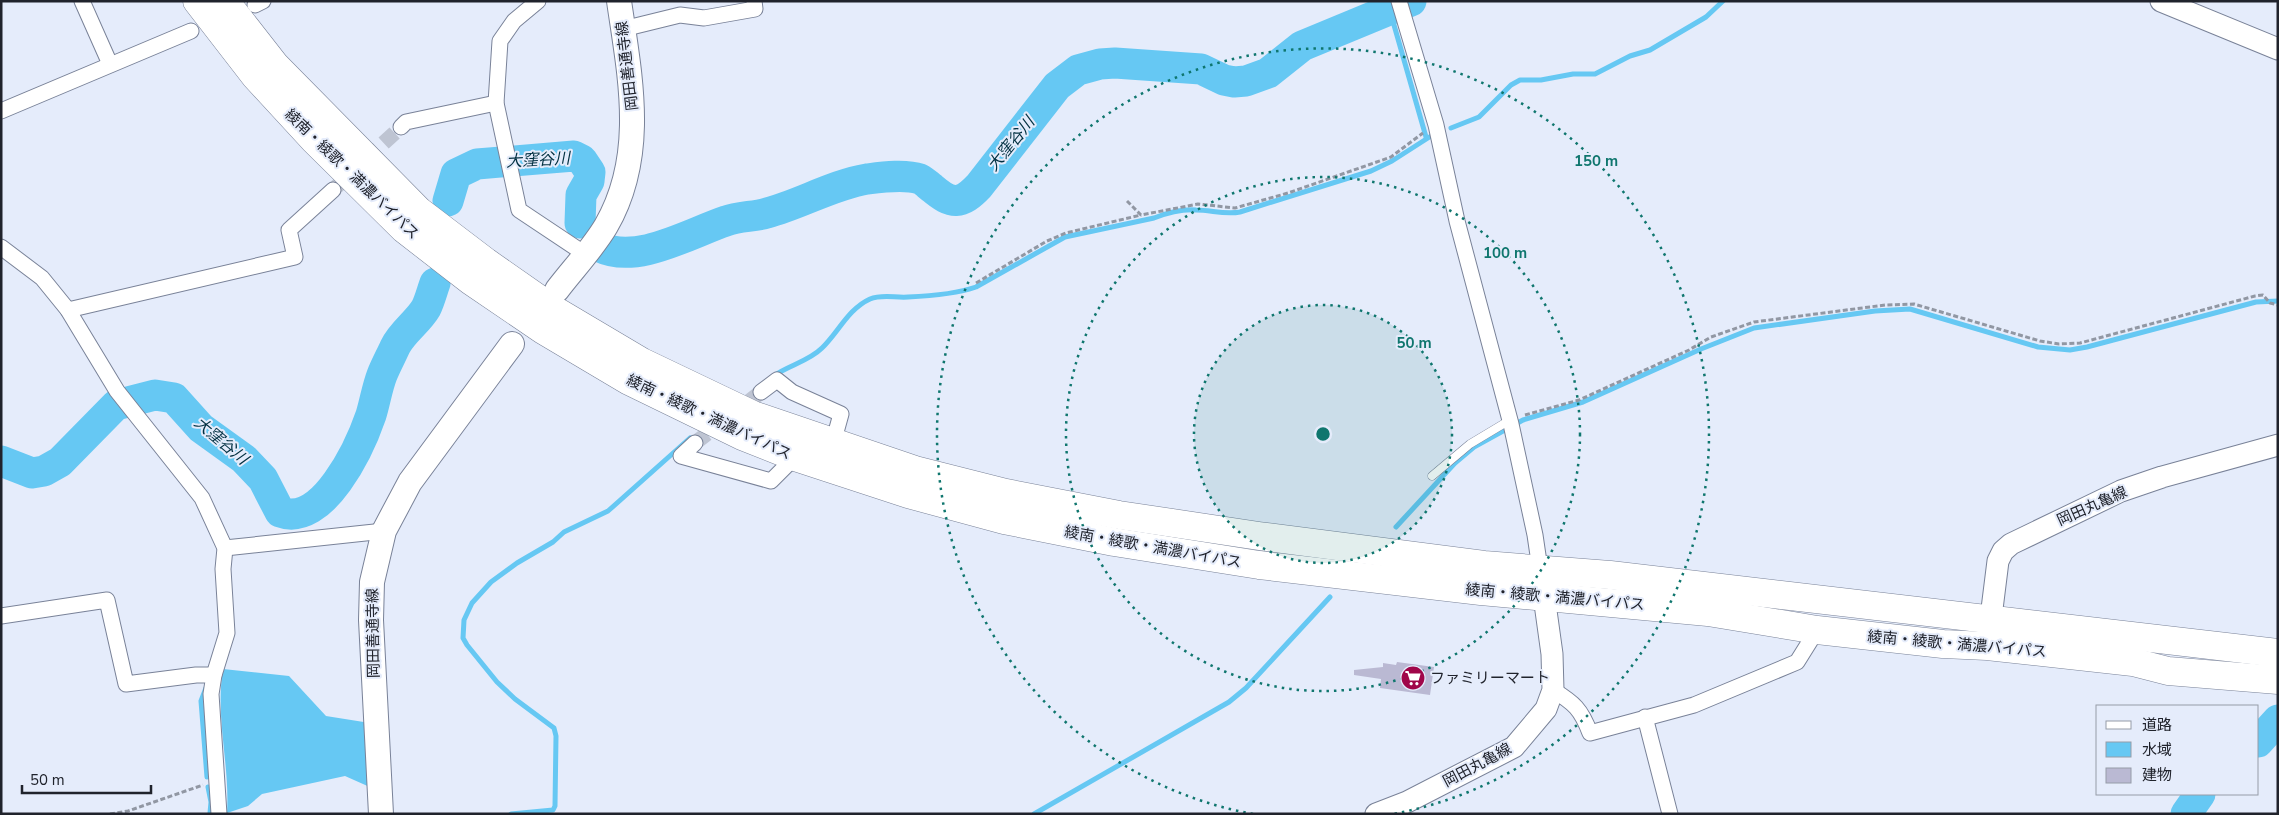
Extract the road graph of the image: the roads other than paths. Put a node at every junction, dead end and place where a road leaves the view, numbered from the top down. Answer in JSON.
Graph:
{"nodes":[{"id":1,"x":82,"y":1,"type":"edge"},
{"id":2,"x":197,"y":1,"type":"edge"},
{"id":3,"x":226,"y":1,"type":"edge"},
{"id":4,"x":538,"y":1,"type":"edge"},
{"id":5,"x":619,"y":1,"type":"edge"},
{"id":6,"x":754,"y":1,"type":"edge"},
{"id":7,"x":2161,"y":1,"type":"edge"},
{"id":8,"x":1401,"y":6,"type":"edge"},
{"id":9,"x":623,"y":29,"type":"junction"},
{"id":10,"x":190,"y":31,"type":"dead end"},
{"id":11,"x":2278,"y":49,"type":"edge"},
{"id":12,"x":110,"y":64,"type":"junction"},
{"id":13,"x":496,"y":103,"type":"junction"},
{"id":14,"x":1,"y":111,"type":"edge"},
{"id":15,"x":401,"y":127,"type":"tunnel mouth"},
{"id":16,"x":334,"y":190,"type":"tunnel mouth"},
{"id":17,"x":1,"y":247,"type":"edge"},
{"id":18,"x":585,"y":254,"type":"junction"},
{"id":19,"x":557,"y":290,"type":"dead end"},
{"id":20,"x":68,"y":310,"type":"junction"},
{"id":21,"x":512,"y":344,"type":"dead end"},
{"id":22,"x":761,"y":392,"type":"tunnel mouth"},
{"id":23,"x":1511,"y":425,"type":"junction"},
{"id":24,"x":695,"y":443,"type":"tunnel mouth"},
{"id":25,"x":833,"y":443,"type":"junction"},
{"id":26,"x":2278,"y":445,"type":"edge"},
{"id":27,"x":795,"y":457,"type":"junction"},
{"id":28,"x":1432,"y":476,"type":"dead end"},
{"id":29,"x":384,"y":531,"type":"junction"},
{"id":30,"x":225,"y":548,"type":"junction"},
{"id":31,"x":1540,"y":569,"type":"junction"},
{"id":32,"x":1544,"y":596,"type":"junction"},
{"id":33,"x":1,"y":616,"type":"edge"},
{"id":34,"x":1991,"y":618,"type":"junction"},
{"id":35,"x":1816,"y":630,"type":"junction"},
{"id":36,"x":1987,"y":646,"type":"junction"},
{"id":37,"x":2278,"y":653,"type":"edge"},
{"id":38,"x":214,"y":675,"type":"junction"},
{"id":39,"x":2278,"y":680,"type":"edge"},
{"id":40,"x":1553,"y":690,"type":"junction"},
{"id":41,"x":1645,"y":718,"type":"junction"},
{"id":42,"x":220,"y":814,"type":"edge"},
{"id":43,"x":381,"y":814,"type":"edge"},
{"id":44,"x":1376,"y":814,"type":"edge"},
{"id":45,"x":1670,"y":814,"type":"edge"}],
"edges":[{"from":1,"to":12,"type":"street"},
{"from":2,"to":27,"type":"highway","name":"綾南・綾歌・満濃バイパス"},
{"from":3,"to":25,"type":"highway","name":"綾南・綾歌・満濃バイパス"},
{"from":4,"to":13,"type":"street"},
{"from":5,"to":9,"type":"main road","name":"岡田善通寺線"},
{"from":6,"to":9,"type":"street"},
{"from":7,"to":11,"type":"main road"},
{"from":8,"to":23,"type":"street"},
{"from":9,"to":18,"type":"main road","name":"岡田善通寺線"},
{"from":10,"to":12,"type":"street"},
{"from":12,"to":14,"type":"street"},
{"from":13,"to":15,"type":"street"},
{"from":13,"to":18,"type":"street"},
{"from":16,"to":20,"type":"street"},
{"from":17,"to":20,"type":"street"},
{"from":18,"to":19,"type":"main road","name":"岡田善通寺線"},
{"from":20,"to":30,"type":"street"},
{"from":21,"to":29,"type":"main road","name":"岡田善通寺線"},
{"from":22,"to":25,"type":"street"},
{"from":23,"to":28,"type":"lane"},
{"from":23,"to":31,"type":"street"},
{"from":24,"to":27,"type":"street"},
{"from":25,"to":31,"type":"highway","name":"綾南・綾歌・満濃バイパス"},
{"from":26,"to":34,"type":"main road","name":"岡田丸亀線"},
{"from":27,"to":32,"type":"highway","name":"綾南・綾歌・満濃バイパス"},
{"from":29,"to":30,"type":"street"},
{"from":29,"to":43,"type":"main road","name":"岡田善通寺線"},
{"from":30,"to":38,"type":"street"},
{"from":31,"to":32,"type":"main road","name":"岡田丸亀線"},
{"from":31,"to":34,"type":"highway","name":"綾南・綾歌・満濃バイパス"},
{"from":32,"to":35,"type":"highway","name":"綾南・綾歌・満濃バイパス"},
{"from":32,"to":40,"type":"main road","name":"岡田丸亀線"},
{"from":33,"to":38,"type":"street"},
{"from":34,"to":36,"type":"main road","name":"岡田丸亀線"},
{"from":34,"to":37,"type":"highway","name":"綾南・綾歌・満濃バイパス"},
{"from":35,"to":36,"type":"highway","name":"綾南・綾歌・満濃バイパス"},
{"from":35,"to":41,"type":"street"},
{"from":36,"to":39,"type":"highway","name":"綾南・綾歌・満濃バイパス"},
{"from":38,"to":42,"type":"street"},
{"from":40,"to":41,"type":"street"},
{"from":40,"to":44,"type":"main road","name":"岡田丸亀線"},
{"from":41,"to":45,"type":"street"}]}
